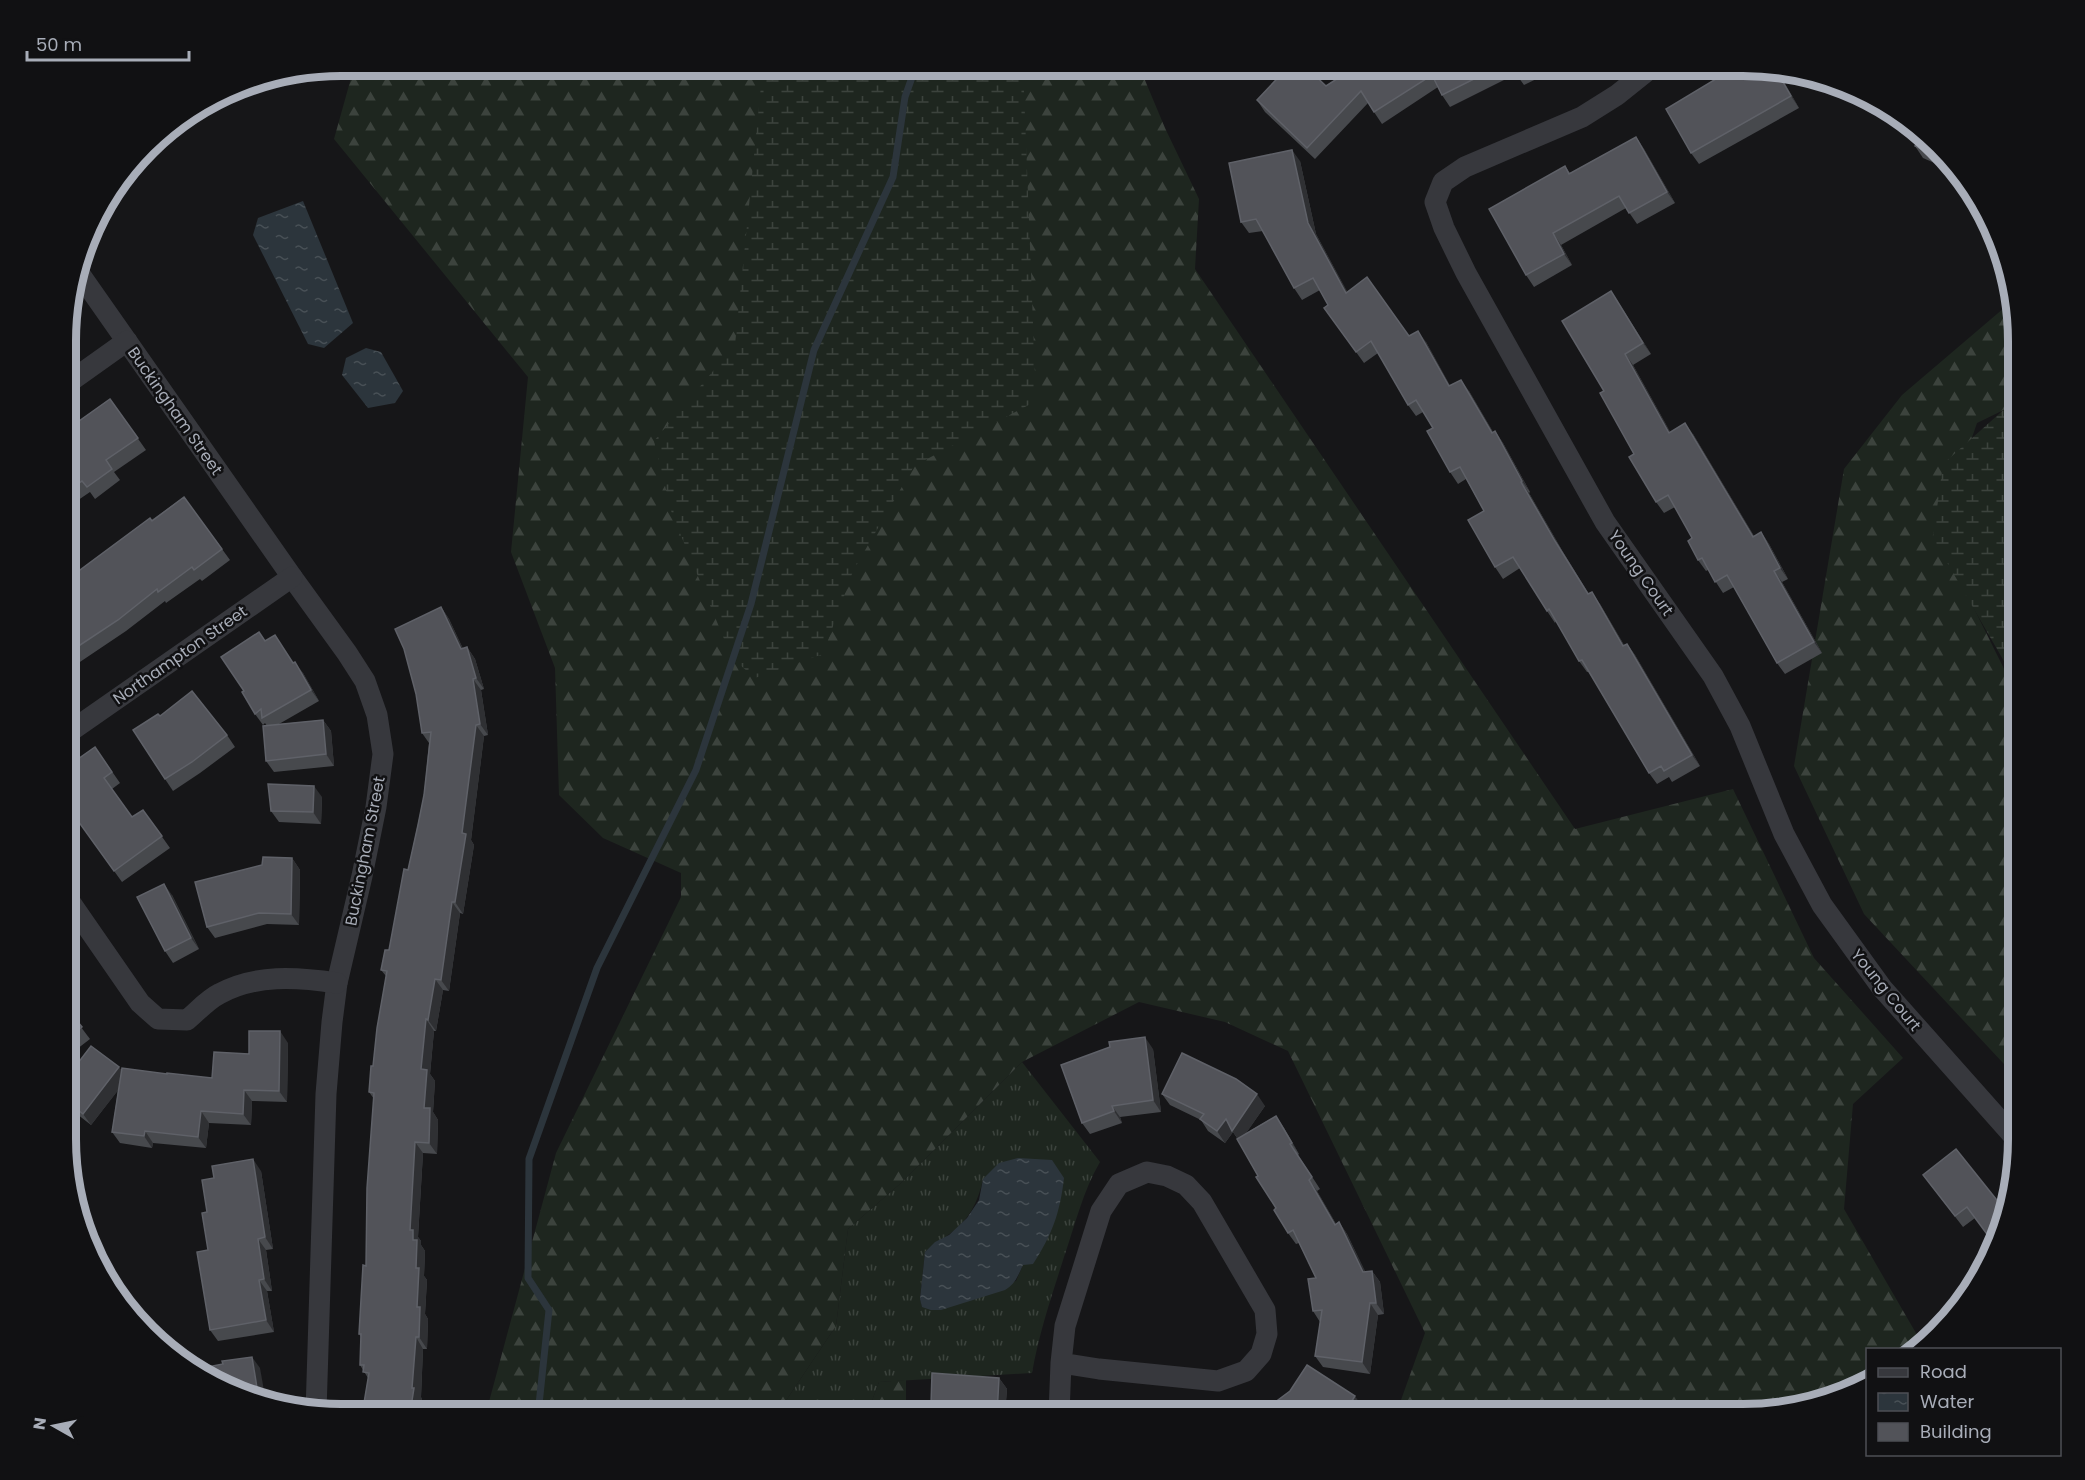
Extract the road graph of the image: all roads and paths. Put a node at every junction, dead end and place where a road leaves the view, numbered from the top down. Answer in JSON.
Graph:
{"nodes":[{"id":1,"x":1641,"y":76,"type":"edge"},
{"id":2,"x":84,"y":281,"type":"edge"},
{"id":3,"x":127,"y":341,"type":"junction"},
{"id":4,"x":76,"y":377,"type":"edge"},
{"id":5,"x":292,"y":577,"type":"junction"},
{"id":6,"x":76,"y":727,"type":"edge"},
{"id":7,"x":76,"y":910,"type":"edge"},
{"id":8,"x":337,"y":983,"type":"junction"},
{"id":9,"x":2008,"y":1130,"type":"edge"},
{"id":10,"x":1060,"y":1363,"type":"junction"},
{"id":11,"x":316,"y":1402,"type":"edge"},
{"id":12,"x":1059,"y":1404,"type":"edge"}],
"edges":[{"from":1,"to":9,"type":"street","name":"Young Court"},
{"from":2,"to":3,"type":"street","name":"Buckingham Street"},
{"from":3,"to":4,"type":"street"},
{"from":3,"to":5,"type":"street","name":"Buckingham Street"},
{"from":5,"to":6,"type":"street","name":"Northampton Street"},
{"from":5,"to":8,"type":"street","name":"Buckingham Street"},
{"from":7,"to":8,"type":"street"},
{"from":8,"to":11,"type":"street","name":"Buckingham Street"},
{"from":10,"to":10,"type":"street"},
{"from":10,"to":12,"type":"street"}]}
